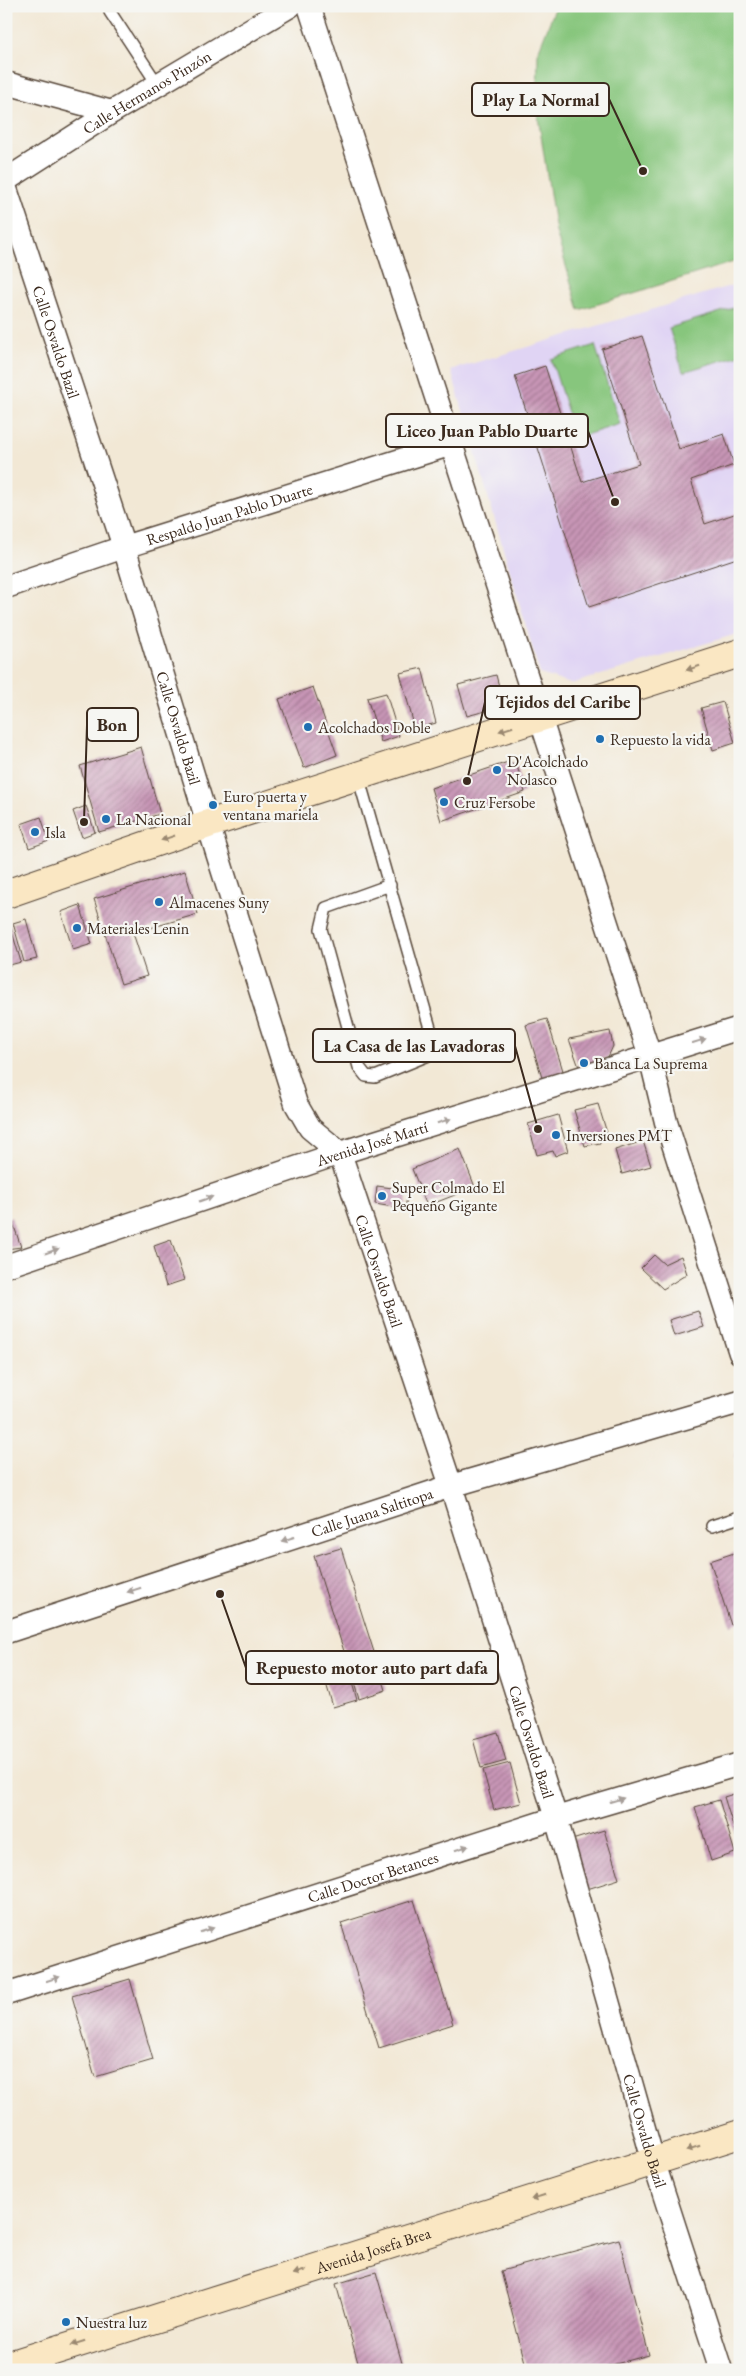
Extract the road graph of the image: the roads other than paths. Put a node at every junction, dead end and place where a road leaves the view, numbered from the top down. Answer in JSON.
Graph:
{"nodes":[{"id":1,"x":110,"y":6,"type":"edge"},
{"id":2,"x":290,"y":6,"type":"edge"},
{"id":3,"x":309,"y":6,"type":"edge"},
{"id":4,"x":6,"y":84,"type":"edge"},
{"id":5,"x":158,"y":85,"type":"junction"},
{"id":6,"x":112,"y":112,"type":"junction"},
{"id":7,"x":6,"y":180,"type":"edge"},
{"id":8,"x":6,"y":189,"type":"edge"},
{"id":9,"x":452,"y":444,"type":"junction"},
{"id":10,"x":124,"y":547,"type":"junction"},
{"id":11,"x":6,"y":587,"type":"edge"},
{"id":12,"x":740,"y":653,"type":"edge"},
{"id":13,"x":541,"y":717,"type":"junction"},
{"id":14,"x":358,"y":776,"type":"junction"},
{"id":15,"x":208,"y":824,"type":"junction"},
{"id":16,"x":390,"y":885,"type":"junction"},
{"id":17,"x":6,"y":894,"type":"edge"},
{"id":18,"x":740,"y":1028,"type":"edge"},
{"id":19,"x":650,"y":1056,"type":"junction"},
{"id":20,"x":340,"y":1154,"type":"junction"},
{"id":21,"x":6,"y":1266,"type":"edge"},
{"id":22,"x":740,"y":1352,"type":"edge"},
{"id":23,"x":740,"y":1402,"type":"edge"},
{"id":24,"x":451,"y":1486,"type":"junction"},
{"id":25,"x":740,"y":1517,"type":"edge"},
{"id":26,"x":712,"y":1526,"type":"dead end"},
{"id":27,"x":6,"y":1632,"type":"edge"},
{"id":28,"x":740,"y":1764,"type":"edge"},
{"id":29,"x":556,"y":1818,"type":"junction"},
{"id":30,"x":6,"y":1994,"type":"edge"},
{"id":31,"x":740,"y":2134,"type":"edge"},
{"id":32,"x":653,"y":2160,"type":"junction"},
{"id":33,"x":6,"y":2366,"type":"edge"},
{"id":34,"x":721,"y":2370,"type":"edge"}],
"edges":[{"from":1,"to":5,"type":"lane"},
{"from":2,"to":5,"type":"street","name":"Calle Hermanos Pinzón"},
{"from":3,"to":9,"type":"street"},
{"from":4,"to":6,"type":"street"},
{"from":5,"to":6,"type":"street","name":"Calle Hermanos Pinzón"},
{"from":6,"to":7,"type":"street","name":"Calle Hermanos Pinzón"},
{"from":8,"to":10,"type":"street","name":"Calle Osvaldo Bazil"},
{"from":9,"to":10,"type":"street","name":"Respaldo Juan Pablo Duarte"},
{"from":9,"to":13,"type":"street"},
{"from":10,"to":11,"type":"street","name":"Respaldo Juan Pablo Duarte"},
{"from":10,"to":15,"type":"street","name":"Calle Osvaldo Bazil"},
{"from":12,"to":13,"type":"main road","one_way":true},
{"from":13,"to":14,"type":"main road","one_way":true},
{"from":13,"to":19,"type":"street"},
{"from":14,"to":15,"type":"main road"},
{"from":14,"to":16,"type":"lane"},
{"from":15,"to":17,"type":"main road","one_way":true},
{"from":15,"to":20,"type":"street","name":"Calle Osvaldo Bazil"},
{"from":16,"to":16,"type":"lane"},
{"from":19,"to":18,"type":"street","name":"Avenida José Martí","one_way":true},
{"from":20,"to":19,"type":"street","name":"Avenida José Martí","one_way":true},
{"from":19,"to":22,"type":"street"},
{"from":21,"to":20,"type":"street","name":"Avenida José Martí","one_way":true},
{"from":20,"to":24,"type":"street","name":"Calle Osvaldo Bazil"},
{"from":23,"to":24,"type":"street","name":"Calle Juana Saltitopa"},
{"from":24,"to":27,"type":"street","name":"Calle Juana Saltitopa","one_way":true},
{"from":24,"to":29,"type":"street","name":"Calle Osvaldo Bazil"},
{"from":25,"to":26,"type":"lane"},
{"from":29,"to":28,"type":"street","name":"Calle Doctor Betances","one_way":true},
{"from":30,"to":29,"type":"street","name":"Calle Doctor Betances","one_way":true},
{"from":29,"to":32,"type":"street","name":"Calle Osvaldo Bazil"},
{"from":31,"to":32,"type":"main road","name":"Avenida Josefa Brea","one_way":true},
{"from":32,"to":33,"type":"main road","name":"Avenida Josefa Brea","one_way":true},
{"from":32,"to":34,"type":"street","name":"Calle Osvaldo Bazil"}]}
